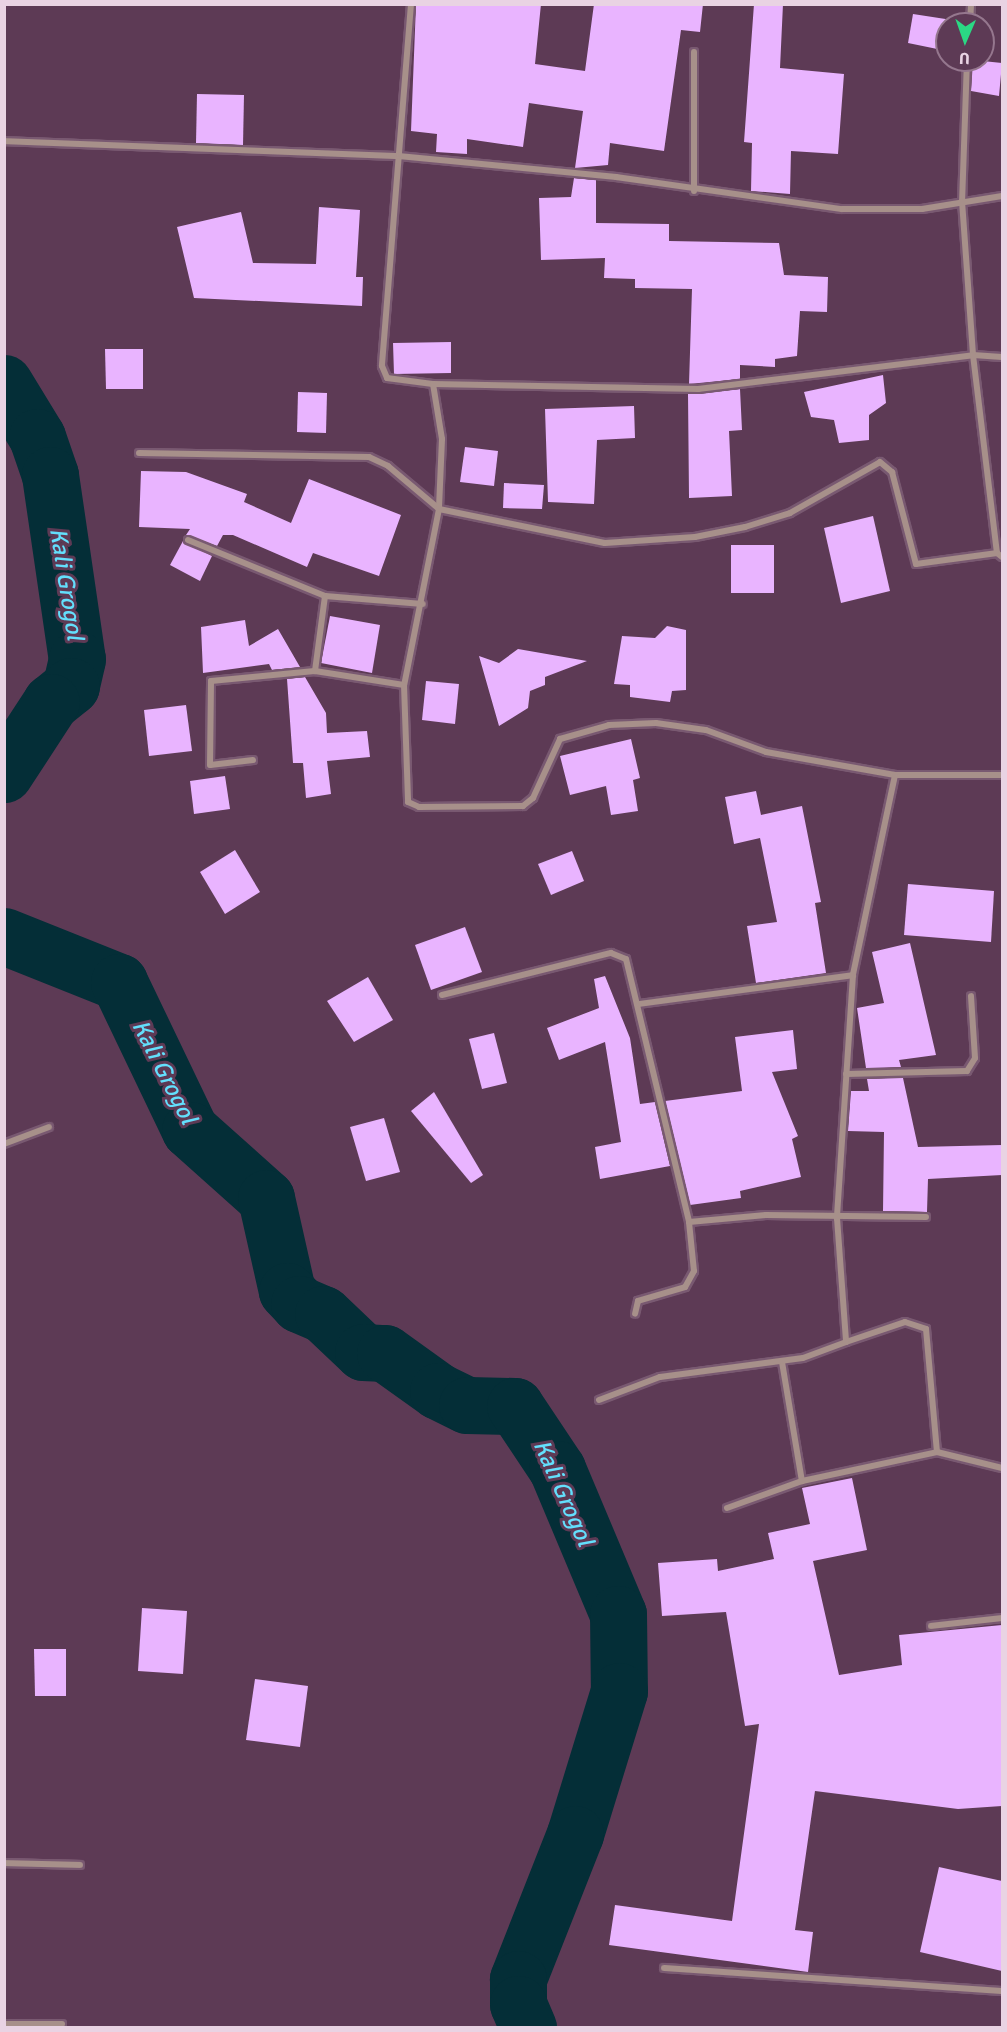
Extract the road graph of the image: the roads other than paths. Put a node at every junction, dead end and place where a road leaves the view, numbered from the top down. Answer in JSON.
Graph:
{"nodes":[{"id":1,"x":411,"y":4,"type":"edge"},
{"id":2,"x":694,"y":52,"type":"dead end"},
{"id":3,"x":967,"y":72,"type":"edge"},
{"id":4,"x":4,"y":141,"type":"edge"},
{"id":5,"x":399,"y":156,"type":"junction"},
{"id":6,"x":694,"y":191,"type":"junction"},
{"id":7,"x":1002,"y":196,"type":"edge"},
{"id":8,"x":962,"y":201,"type":"junction"},
{"id":9,"x":973,"y":356,"type":"junction"},
{"id":10,"x":1002,"y":357,"type":"edge"},
{"id":11,"x":434,"y":384,"type":"junction"},
{"id":12,"x":139,"y":453,"type":"dead end"},
{"id":13,"x":439,"y":509,"type":"junction"},
{"id":14,"x":188,"y":540,"type":"dead end"},
{"id":15,"x":1000,"y":555,"type":"edge"},
{"id":16,"x":325,"y":596,"type":"junction"},
{"id":17,"x":423,"y":604,"type":"junction"},
{"id":18,"x":315,"y":670,"type":"junction"},
{"id":19,"x":404,"y":685,"type":"junction"},
{"id":20,"x":253,"y":760,"type":"dead end"},
{"id":21,"x":895,"y":775,"type":"junction"},
{"id":22,"x":1002,"y":775,"type":"edge"},
{"id":23,"x":853,"y":975,"type":"junction"},
{"id":24,"x":442,"y":995,"type":"dead end"},
{"id":25,"x":971,"y":996,"type":"dead end"},
{"id":26,"x":639,"y":1004,"type":"junction"},
{"id":27,"x":846,"y":1074,"type":"junction"},
{"id":28,"x":49,"y":1127,"type":"dead end"},
{"id":29,"x":4,"y":1144,"type":"edge"},
{"id":30,"x":926,"y":1217,"type":"dead end"},
{"id":31,"x":837,"y":1218,"type":"junction"},
{"id":32,"x":689,"y":1222,"type":"junction"},
{"id":33,"x":635,"y":1314,"type":"dead end"},
{"id":34,"x":846,"y":1342,"type":"junction"},
{"id":35,"x":782,"y":1362,"type":"junction"},
{"id":36,"x":598,"y":1400,"type":"dead end"},
{"id":37,"x":937,"y":1452,"type":"junction"},
{"id":38,"x":1002,"y":1468,"type":"edge"},
{"id":39,"x":802,"y":1481,"type":"junction"},
{"id":40,"x":727,"y":1508,"type":"dead end"},
{"id":41,"x":1002,"y":1618,"type":"edge"},
{"id":42,"x":931,"y":1626,"type":"dead end"},
{"id":43,"x":4,"y":1863,"type":"edge"},
{"id":44,"x":80,"y":1865,"type":"dead end"},
{"id":45,"x":664,"y":1968,"type":"dead end"},
{"id":46,"x":1002,"y":1991,"type":"edge"},
{"id":47,"x":4,"y":2024,"type":"edge"},
{"id":48,"x":62,"y":2024,"type":"dead end"}],
"edges":[{"from":1,"to":5,"type":"street"},
{"from":2,"to":6,"type":"street"},
{"from":3,"to":8,"type":"street"},
{"from":4,"to":5,"type":"street"},
{"from":5,"to":6,"type":"street"},
{"from":5,"to":11,"type":"street"},
{"from":6,"to":8,"type":"street"},
{"from":7,"to":8,"type":"street"},
{"from":8,"to":9,"type":"street"},
{"from":9,"to":10,"type":"street"},
{"from":9,"to":11,"type":"street"},
{"from":9,"to":15,"type":"street"},
{"from":11,"to":13,"type":"street"},
{"from":12,"to":13,"type":"street"},
{"from":13,"to":15,"type":"street"},
{"from":13,"to":17,"type":"street"},
{"from":14,"to":16,"type":"street"},
{"from":16,"to":17,"type":"street"},
{"from":16,"to":18,"type":"street"},
{"from":17,"to":19,"type":"street"},
{"from":18,"to":19,"type":"street"},
{"from":18,"to":20,"type":"street"},
{"from":19,"to":21,"type":"street"},
{"from":21,"to":22,"type":"street"},
{"from":21,"to":23,"type":"street"},
{"from":23,"to":26,"type":"street"},
{"from":23,"to":27,"type":"street"},
{"from":24,"to":26,"type":"street"},
{"from":25,"to":27,"type":"street"},
{"from":26,"to":32,"type":"street"},
{"from":27,"to":31,"type":"street"},
{"from":28,"to":29,"type":"street"},
{"from":30,"to":31,"type":"street"},
{"from":31,"to":32,"type":"street"},
{"from":31,"to":34,"type":"street"},
{"from":32,"to":33,"type":"street"},
{"from":34,"to":35,"type":"street"},
{"from":34,"to":37,"type":"street"},
{"from":35,"to":36,"type":"street"},
{"from":35,"to":39,"type":"street"},
{"from":37,"to":38,"type":"street"},
{"from":37,"to":39,"type":"street"},
{"from":39,"to":40,"type":"street"},
{"from":41,"to":42,"type":"street"},
{"from":43,"to":44,"type":"street"},
{"from":45,"to":46,"type":"street"},
{"from":47,"to":48,"type":"street"}]}
